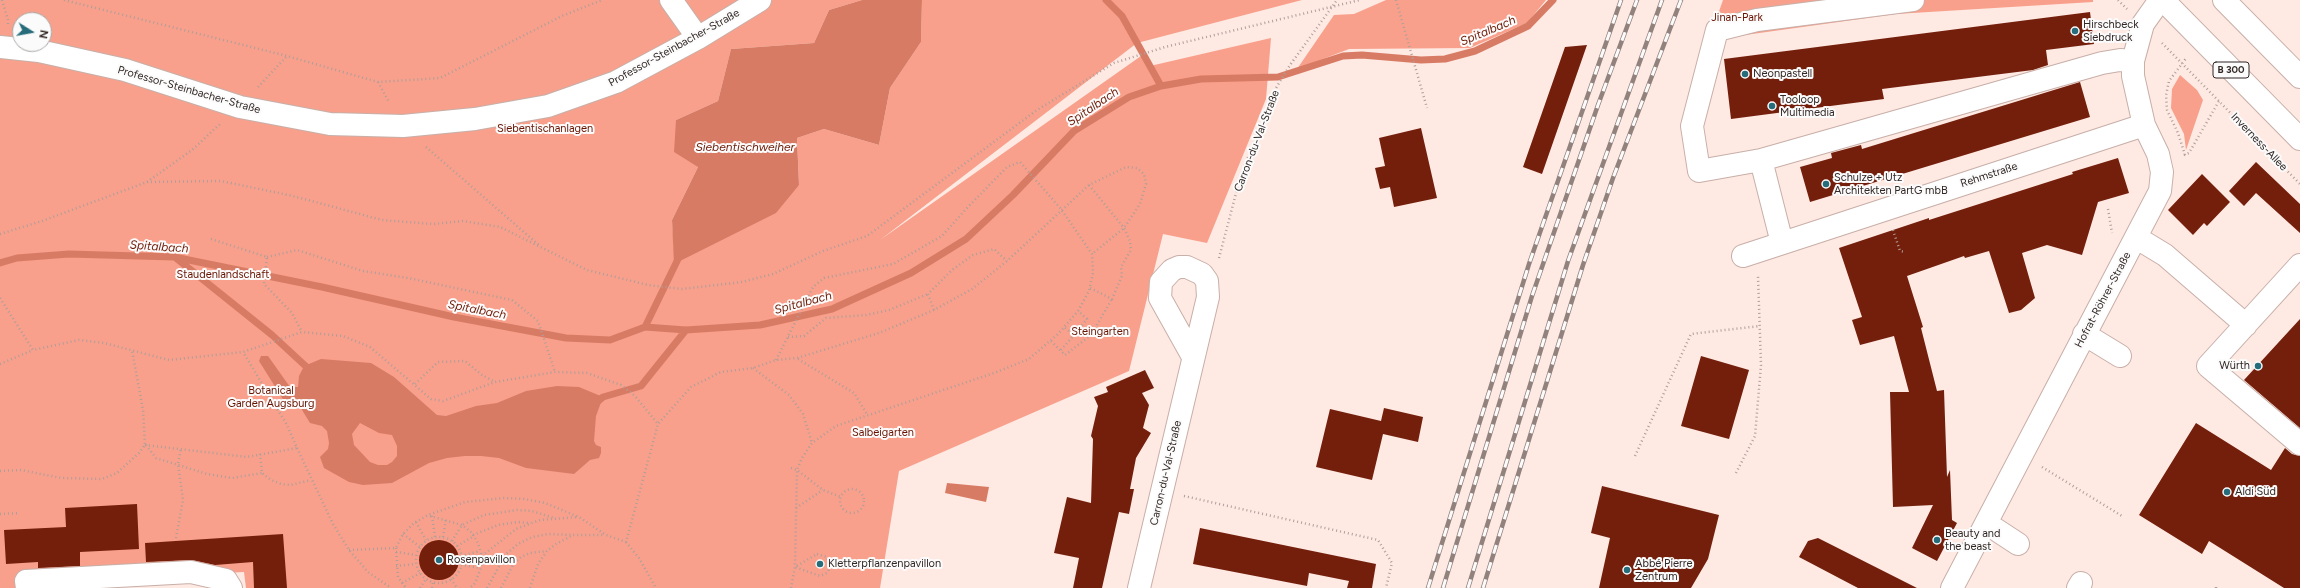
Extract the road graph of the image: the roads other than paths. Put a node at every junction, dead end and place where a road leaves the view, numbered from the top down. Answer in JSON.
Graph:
{"nodes":[{"id":1,"x":671,"y":0,"type":"edge"},
{"id":2,"x":760,"y":0,"type":"edge"},
{"id":3,"x":1913,"y":0,"type":"edge"},
{"id":4,"x":2161,"y":0,"type":"edge"},
{"id":5,"x":2224,"y":0,"type":"edge"},
{"id":6,"x":698,"y":38,"type":"junction"},
{"id":7,"x":0,"y":47,"type":"edge"},
{"id":8,"x":2133,"y":61,"type":"junction"},
{"id":9,"x":2300,"y":77,"type":"edge"},
{"id":10,"x":2144,"y":125,"type":"junction"},
{"id":11,"x":2300,"y":139,"type":"edge"},
{"id":12,"x":1761,"y":160,"type":"junction"},
{"id":13,"x":2137,"y":238,"type":"junction"},
{"id":14,"x":1782,"y":243,"type":"junction"},
{"id":15,"x":1750,"y":253,"type":"road end"},
{"id":16,"x":2300,"y":265,"type":"edge"},
{"id":17,"x":2246,"y":325,"type":"junction"},
{"id":18,"x":2084,"y":334,"type":"junction"},
{"id":19,"x":2120,"y":356,"type":"dead end"},
{"id":20,"x":1193,"y":357,"type":"dead end"},
{"id":21,"x":2300,"y":444,"type":"edge"},
{"id":22,"x":1986,"y":523,"type":"junction"},
{"id":23,"x":2018,"y":544,"type":"dead end"},
{"id":24,"x":108,"y":582,"type":"edge"},
{"id":25,"x":27,"y":588,"type":"edge"},
{"id":26,"x":231,"y":588,"type":"edge"},
{"id":27,"x":1139,"y":588,"type":"edge"},
{"id":28,"x":1952,"y":588,"type":"edge"}],
"edges":[{"from":1,"to":6,"type":"street"},
{"from":2,"to":6,"type":"street","name":"Professor-Steinbacher-Straße"},
{"from":3,"to":12,"type":"street"},
{"from":4,"to":8,"type":"street","name":"Hofrat-Röhrer-Straße"},
{"from":4,"to":11,"type":"street","number":"B 300"},
{"from":5,"to":9,"type":"street"},
{"from":6,"to":7,"type":"street","name":"Professor-Steinbacher-Straße"},
{"from":8,"to":10,"type":"street","name":"Hofrat-Röhrer-Straße"},
{"from":8,"to":12,"type":"street"},
{"from":10,"to":13,"type":"street","name":"Hofrat-Röhrer-Straße"},
{"from":10,"to":14,"type":"street","name":"Rehmstraße"},
{"from":12,"to":14,"type":"street"},
{"from":13,"to":17,"type":"street"},
{"from":13,"to":18,"type":"street","name":"Hofrat-Röhrer-Straße"},
{"from":14,"to":15,"type":"street","name":"Rehmstraße"},
{"from":16,"to":17,"type":"street"},
{"from":17,"to":21,"type":"street"},
{"from":18,"to":19,"type":"street"},
{"from":18,"to":22,"type":"street","name":"Hofrat-Röhrer-Straße"},
{"from":20,"to":27,"type":"street","name":"Carron-du-Val-Straße"},
{"from":22,"to":23,"type":"street"},
{"from":22,"to":28,"type":"street","name":"Hofrat-Röhrer-Straße"},
{"from":24,"to":25,"type":"street"},
{"from":24,"to":26,"type":"street"}]}
